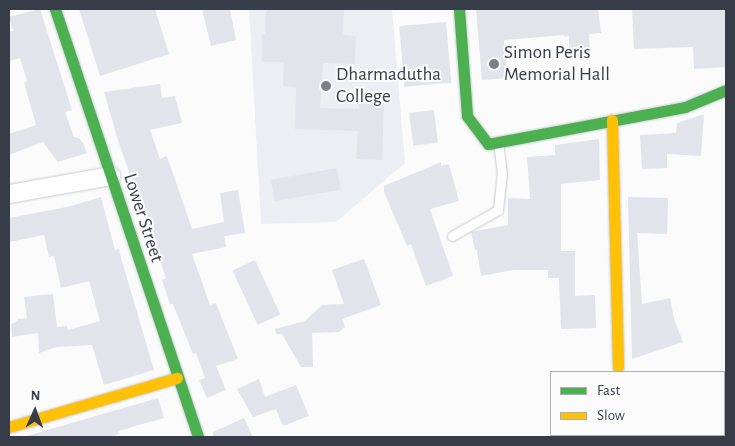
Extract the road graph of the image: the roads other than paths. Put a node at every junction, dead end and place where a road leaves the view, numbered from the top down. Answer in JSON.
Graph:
{"nodes":[{"id":1,"x":55,"y":9,"type":"edge"},
{"id":2,"x":459,"y":9,"type":"edge"},
{"id":3,"x":726,"y":90,"type":"edge"},
{"id":4,"x":612,"y":120,"type":"junction"},
{"id":5,"x":498,"y":142,"type":"junction"},
{"id":6,"x":111,"y":176,"type":"junction"},
{"id":7,"x":9,"y":194,"type":"edge"},
{"id":8,"x":452,"y":236,"type":"dead end"},
{"id":9,"x":618,"y":367,"type":"dead end"},
{"id":10,"x":176,"y":378,"type":"junction"},
{"id":11,"x":9,"y":427,"type":"edge"},
{"id":12,"x":198,"y":437,"type":"edge"}],
"edges":[{"from":1,"to":6,"type":"main road","name":"Lower Street"},
{"from":2,"to":5,"type":"main road"},
{"from":3,"to":4,"type":"main road"},
{"from":4,"to":5,"type":"main road"},
{"from":4,"to":9,"type":"main road"},
{"from":5,"to":8,"type":"lane"},
{"from":6,"to":7,"type":"street"},
{"from":6,"to":10,"type":"main road","name":"Lower Street"},
{"from":10,"to":11,"type":"main road"},
{"from":10,"to":12,"type":"main road","name":"Lower Street"}]}
